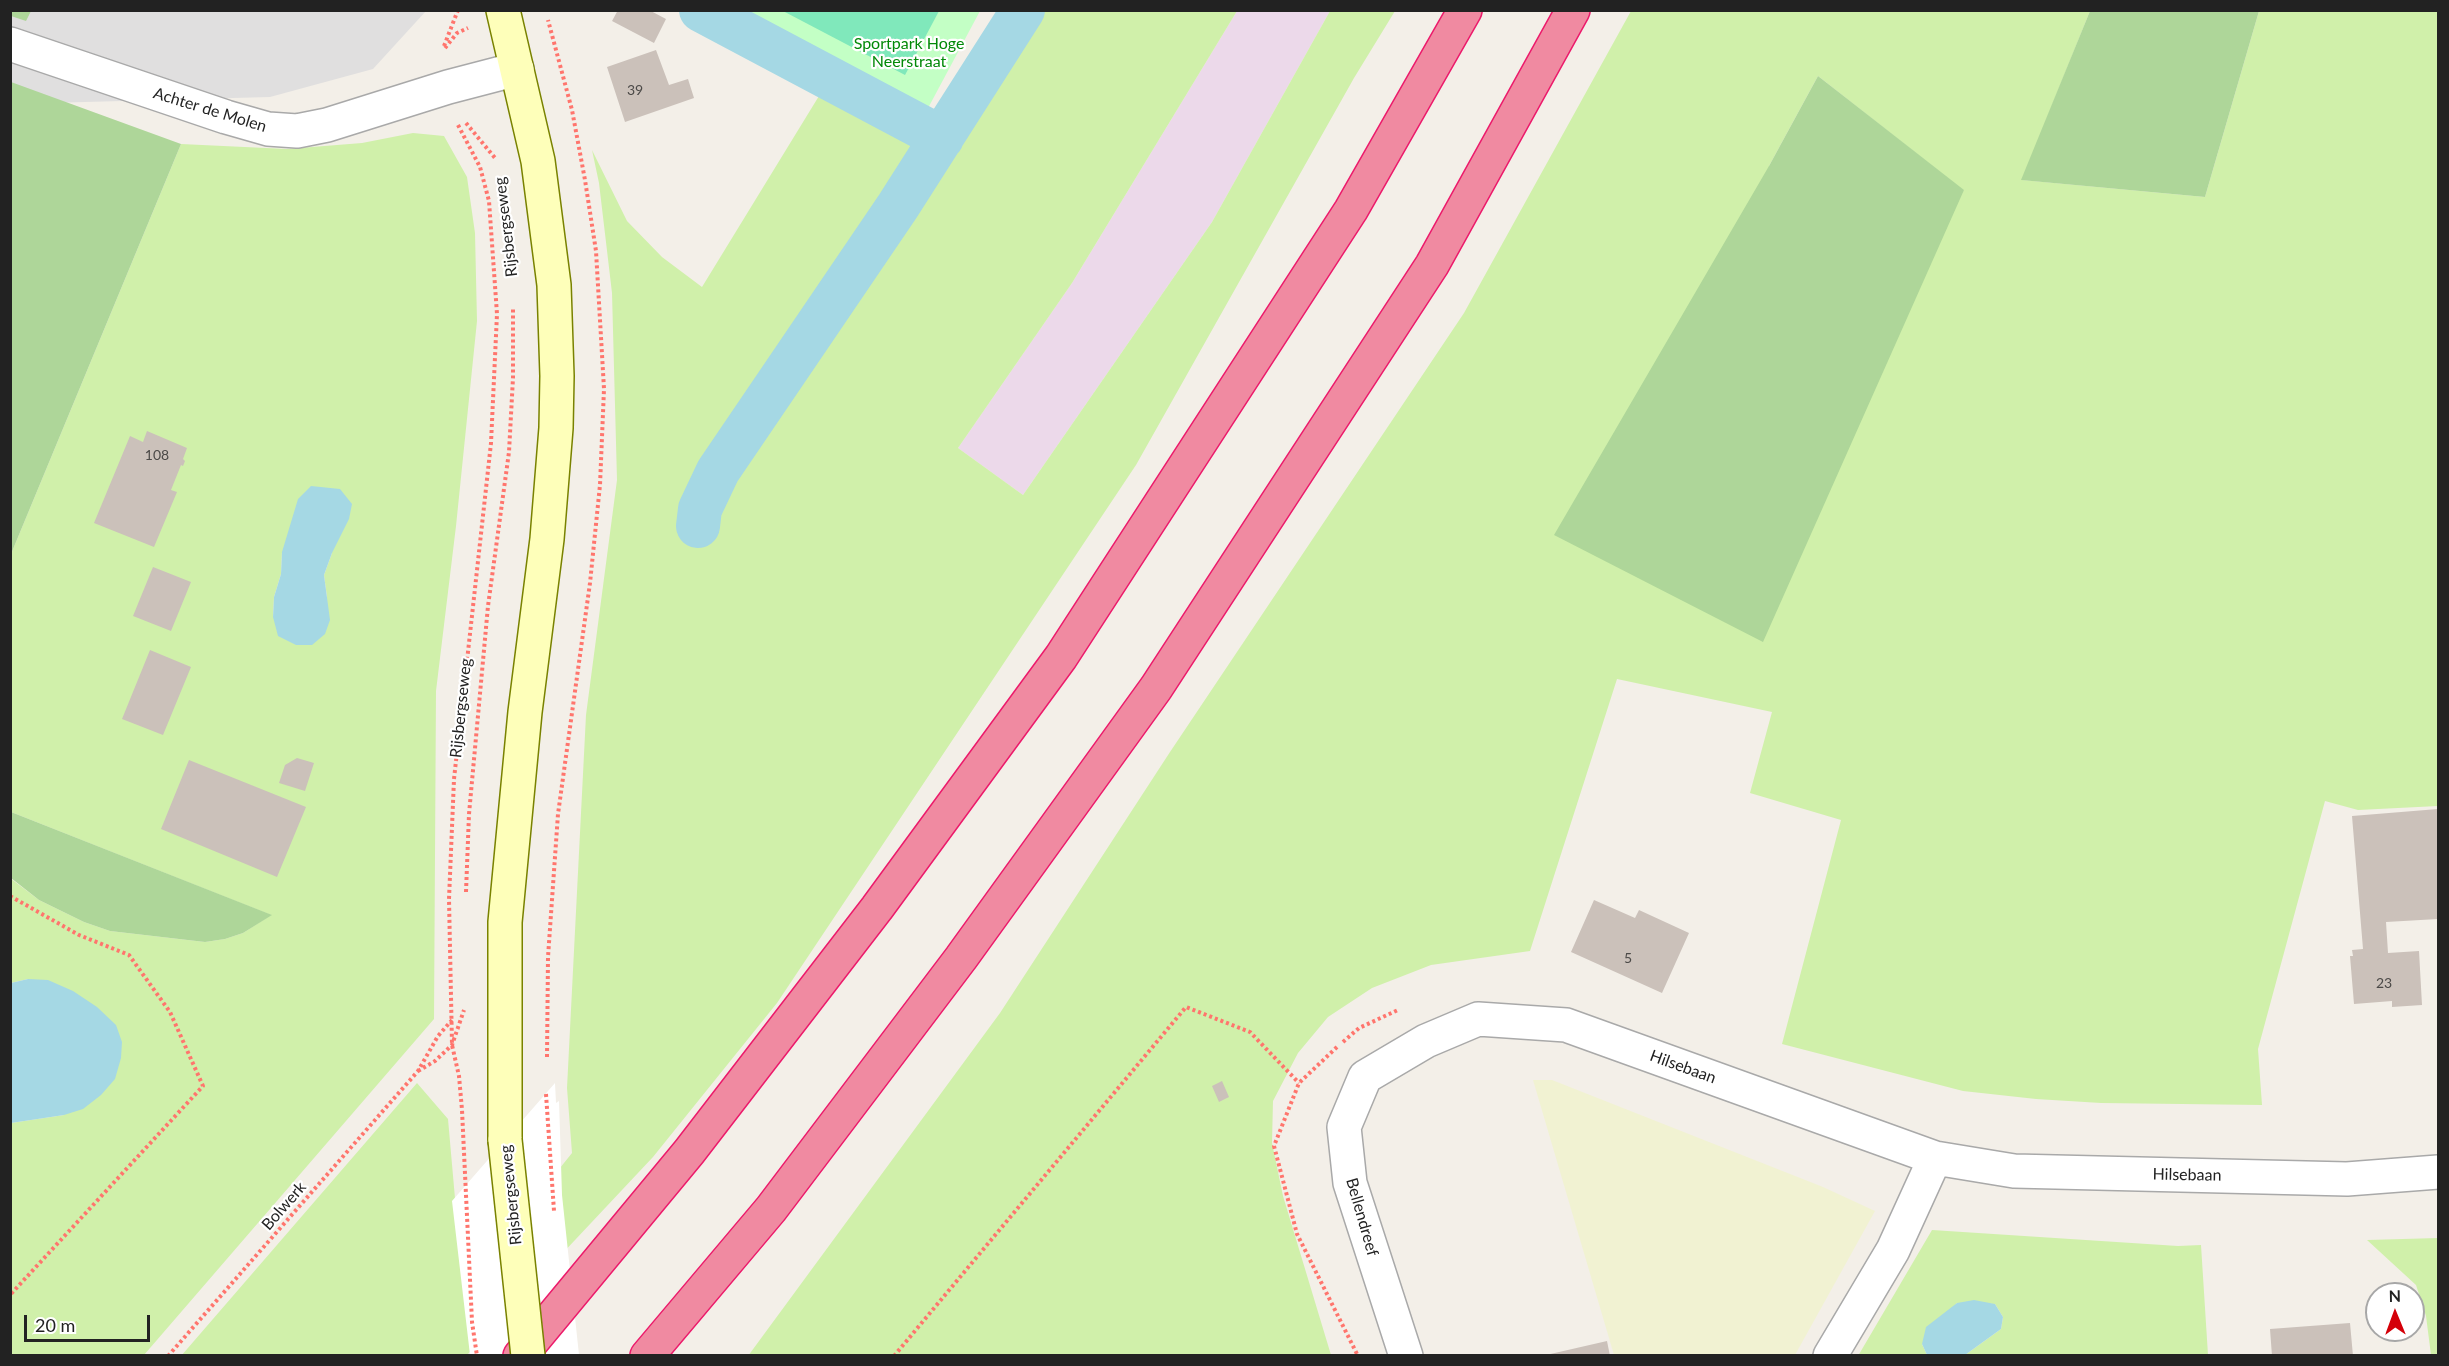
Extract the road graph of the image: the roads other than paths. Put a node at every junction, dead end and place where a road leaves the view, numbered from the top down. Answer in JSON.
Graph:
{"nodes":[{"id":1,"x":503,"y":10,"type":"edge"},
{"id":2,"x":1465,"y":10,"type":"edge"},
{"id":3,"x":1573,"y":10,"type":"edge"},
{"id":4,"x":10,"y":44,"type":"edge"},
{"id":5,"x":517,"y":69,"type":"junction"},
{"id":6,"x":1426,"y":1041,"type":"joint"},
{"id":7,"x":1935,"y":1158,"type":"junction"},
{"id":8,"x":2439,"y":1172,"type":"edge"},
{"id":9,"x":520,"y":1356,"type":"edge"},
{"id":10,"x":528,"y":1356,"type":"edge"},
{"id":11,"x":647,"y":1356,"type":"edge"},
{"id":12,"x":1406,"y":1356,"type":"edge"},
{"id":13,"x":1830,"y":1356,"type":"edge"}],
"edges":[{"from":1,"to":5,"type":"main road","name":"Rijsbergseweg"},
{"from":2,"to":9,"type":"highway"},
{"from":3,"to":11,"type":"highway"},
{"from":4,"to":5,"type":"street","name":"Achter de Molen"},
{"from":5,"to":10,"type":"main road","name":"Rijsbergseweg","bridge":true},
{"from":6,"to":7,"type":"street","name":"Hilsebaan"},
{"from":6,"to":12,"type":"street","name":"Bellendreef"},
{"from":7,"to":8,"type":"street","name":"Hilsebaan"},
{"from":7,"to":13,"type":"street"}]}
